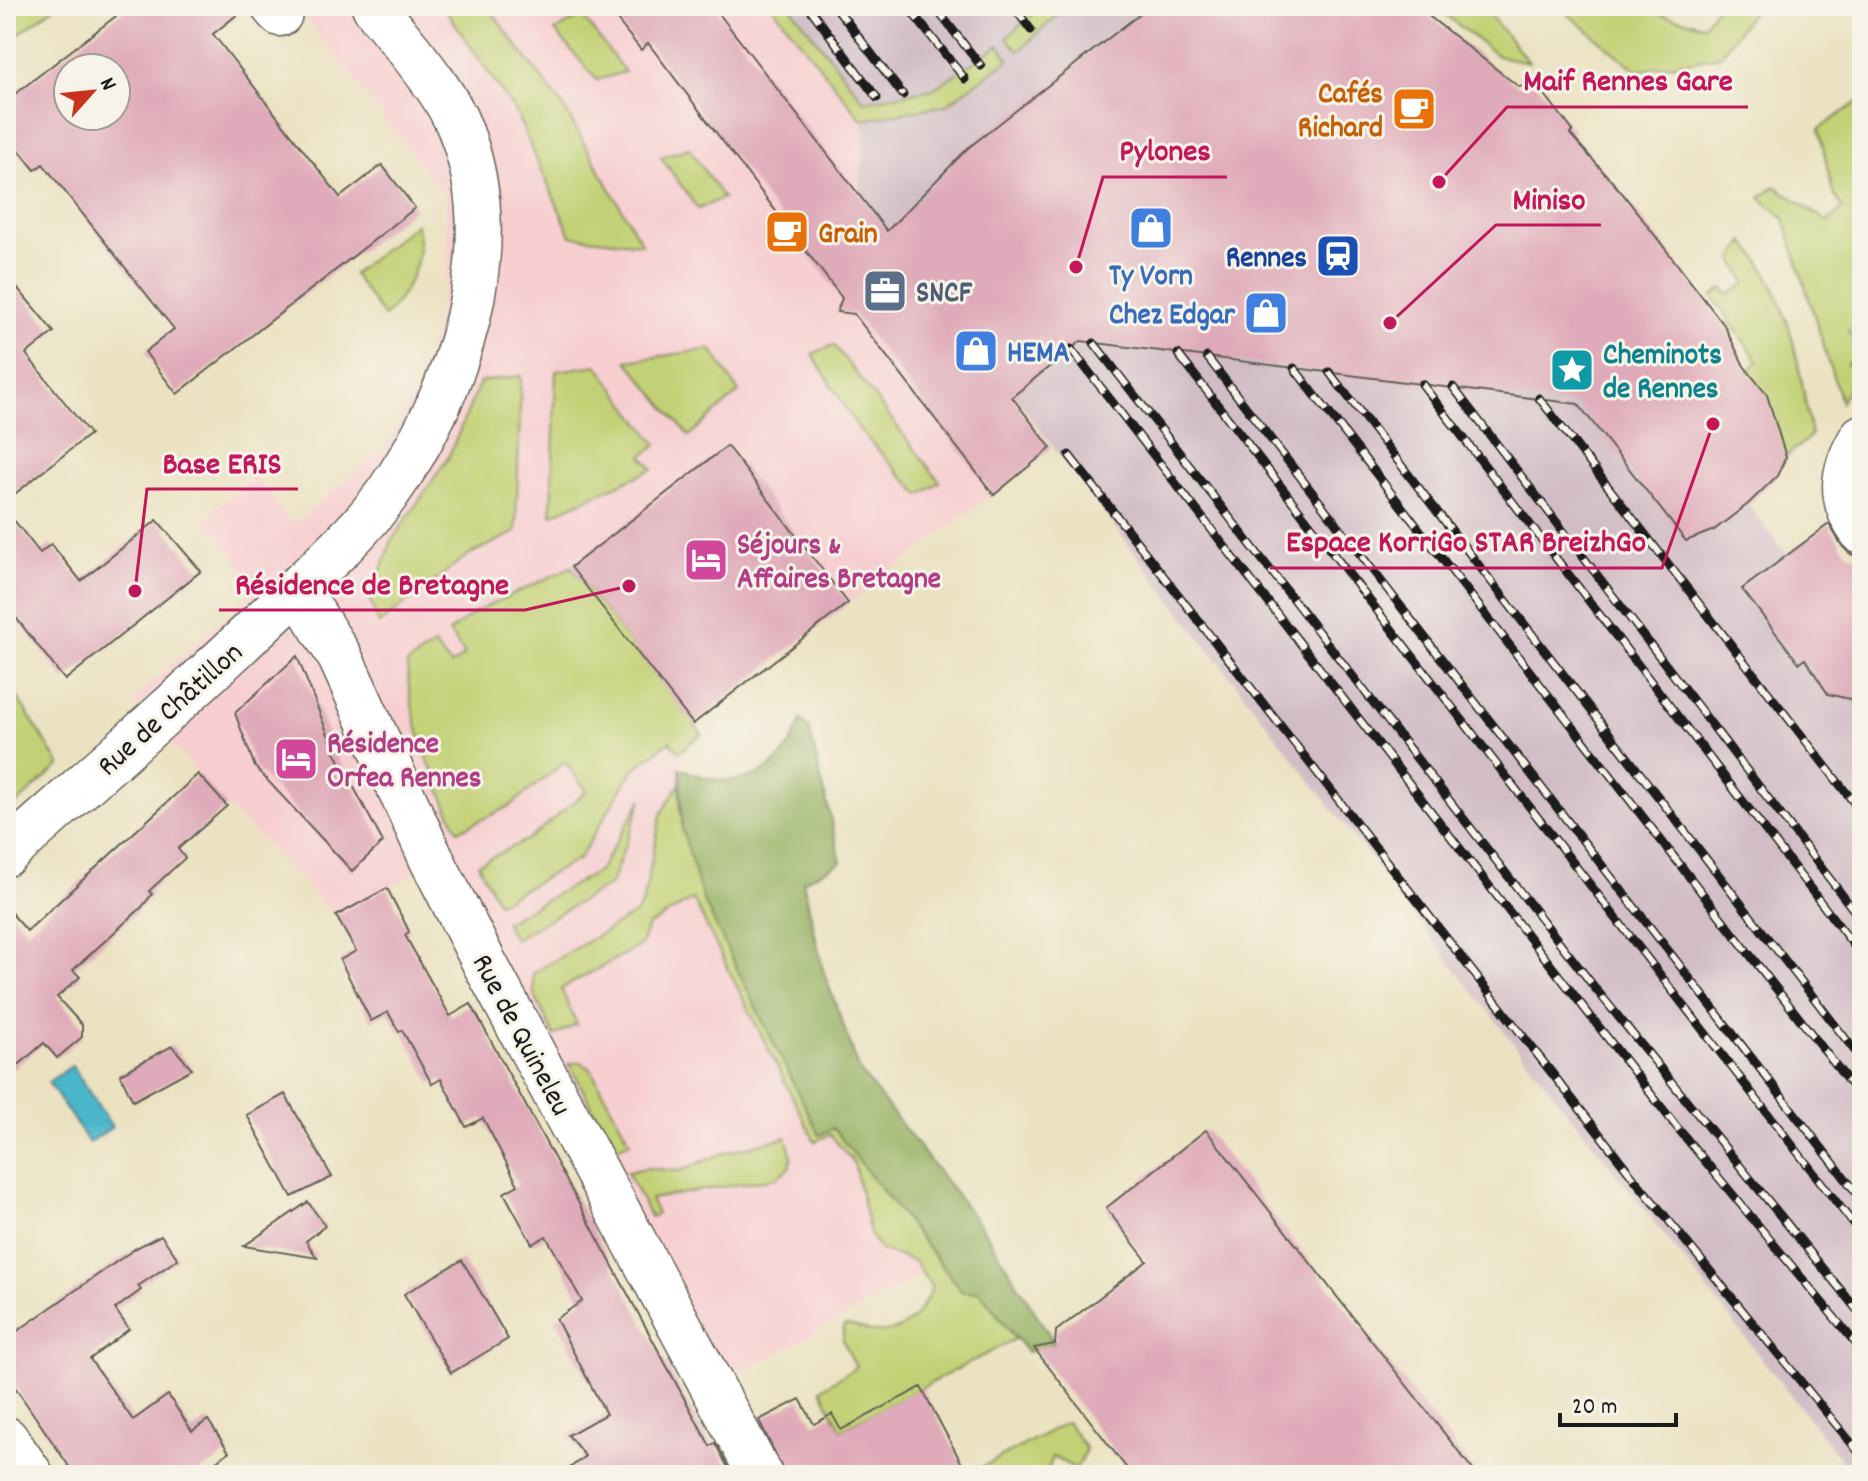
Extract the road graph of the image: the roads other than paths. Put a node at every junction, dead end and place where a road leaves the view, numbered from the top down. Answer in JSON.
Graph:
{"nodes":[{"id":1,"x":374,"y":6,"type":"edge"},
{"id":2,"x":1862,"y":437,"type":"edge"},
{"id":3,"x":1862,"y":532,"type":"edge"},
{"id":4,"x":297,"y":588,"type":"junction"},
{"id":5,"x":6,"y":854,"type":"edge"},
{"id":6,"x":6,"y":1439,"type":"edge"},
{"id":7,"x":31,"y":1475,"type":"edge"},
{"id":8,"x":760,"y":1475,"type":"edge"}],
"edges":[{"from":1,"to":4,"type":"street","name":"Rue de Châtillon"},
{"from":2,"to":3,"type":"street"},
{"from":4,"to":5,"type":"street","name":"Rue de Châtillon"},
{"from":4,"to":8,"type":"street","name":"Rue de Quineleu"},
{"from":6,"to":7,"type":"street"}]}
